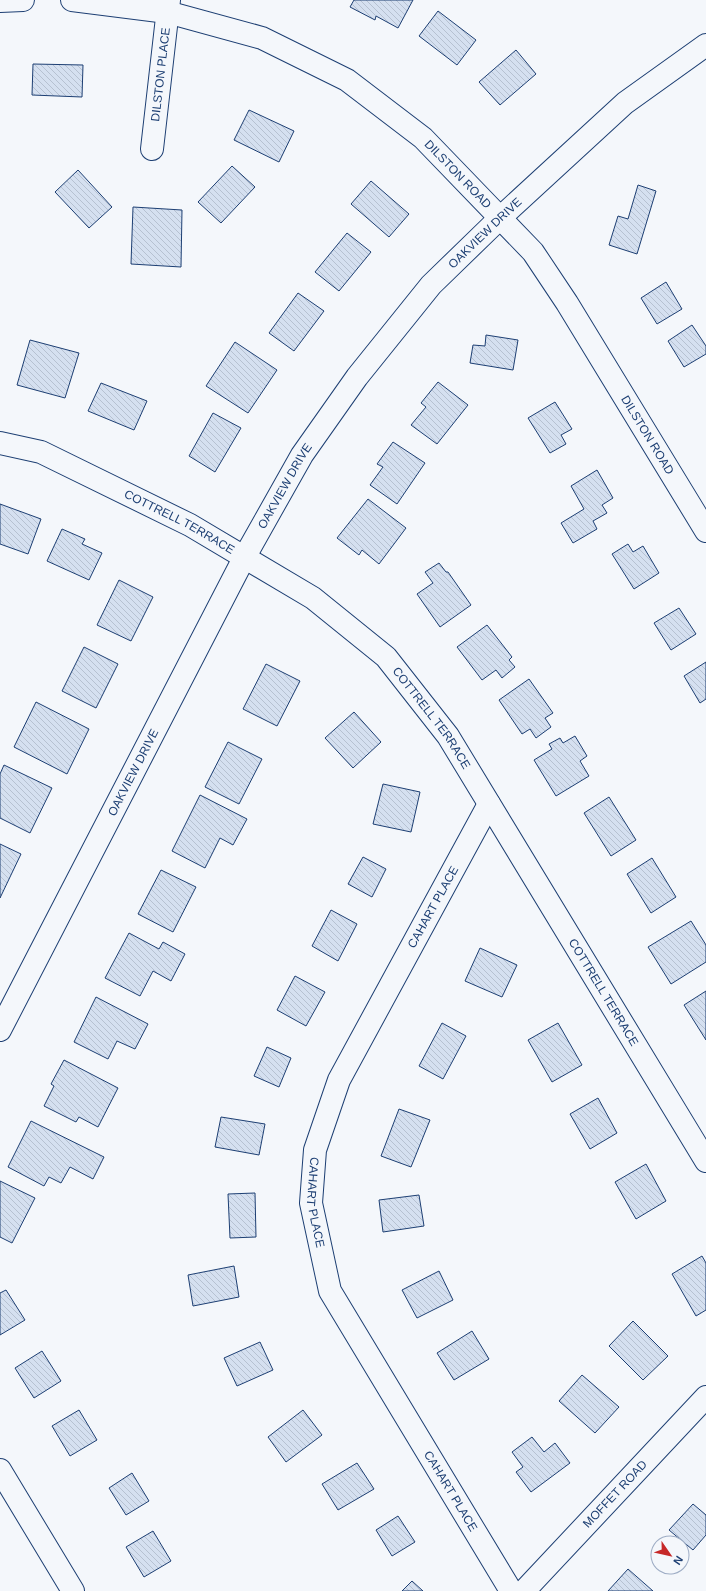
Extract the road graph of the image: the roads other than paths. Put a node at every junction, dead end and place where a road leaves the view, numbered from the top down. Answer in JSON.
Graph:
{"nodes":[{"id":1,"x":23,"y":0,"type":"edge"},
{"id":2,"x":72,"y":0,"type":"edge"},
{"id":3,"x":0,"y":1,"type":"edge"},
{"id":4,"x":168,"y":6,"type":"edge"},
{"id":5,"x":706,"y":46,"type":"edge"},
{"id":6,"x":152,"y":150,"type":"dead end"},
{"id":7,"x":500,"y":218,"type":"junction"},
{"id":8,"x":0,"y":443,"type":"edge"},
{"id":9,"x":706,"y":531,"type":"edge"},
{"id":10,"x":244,"y":558,"type":"junction"},
{"id":11,"x":489,"y":804,"type":"junction"},
{"id":12,"x":0,"y":1030,"type":"edge"},
{"id":13,"x":706,"y":1161,"type":"edge"},
{"id":14,"x":706,"y":1397,"type":"edge"},
{"id":15,"x":0,"y":1470,"type":"edge"},
{"id":16,"x":73,"y":1591,"type":"edge"},
{"id":17,"x":511,"y":1591,"type":"edge"},
{"id":18,"x":524,"y":1591,"type":"edge"}],
"edges":[{"from":1,"to":3,"type":"street"},
{"from":2,"to":4,"type":"street","name":"DILSTON ROAD"},
{"from":4,"to":6,"type":"street","name":"DILSTON PLACE"},
{"from":4,"to":7,"type":"street","name":"DILSTON ROAD"},
{"from":5,"to":7,"type":"street","name":"OAKVIEW DRIVE"},
{"from":7,"to":9,"type":"street","name":"DILSTON ROAD"},
{"from":7,"to":10,"type":"street","name":"OAKVIEW DRIVE"},
{"from":8,"to":10,"type":"street","name":"COTTRELL TERRACE"},
{"from":10,"to":11,"type":"street","name":"COTTRELL TERRACE"},
{"from":10,"to":12,"type":"street","name":"OAKVIEW DRIVE"},
{"from":11,"to":13,"type":"street","name":"COTTRELL TERRACE"},
{"from":11,"to":17,"type":"street","name":"CAHART PLACE"},
{"from":14,"to":18,"type":"street","name":"MOFFET ROAD"},
{"from":15,"to":16,"type":"street"}]}
